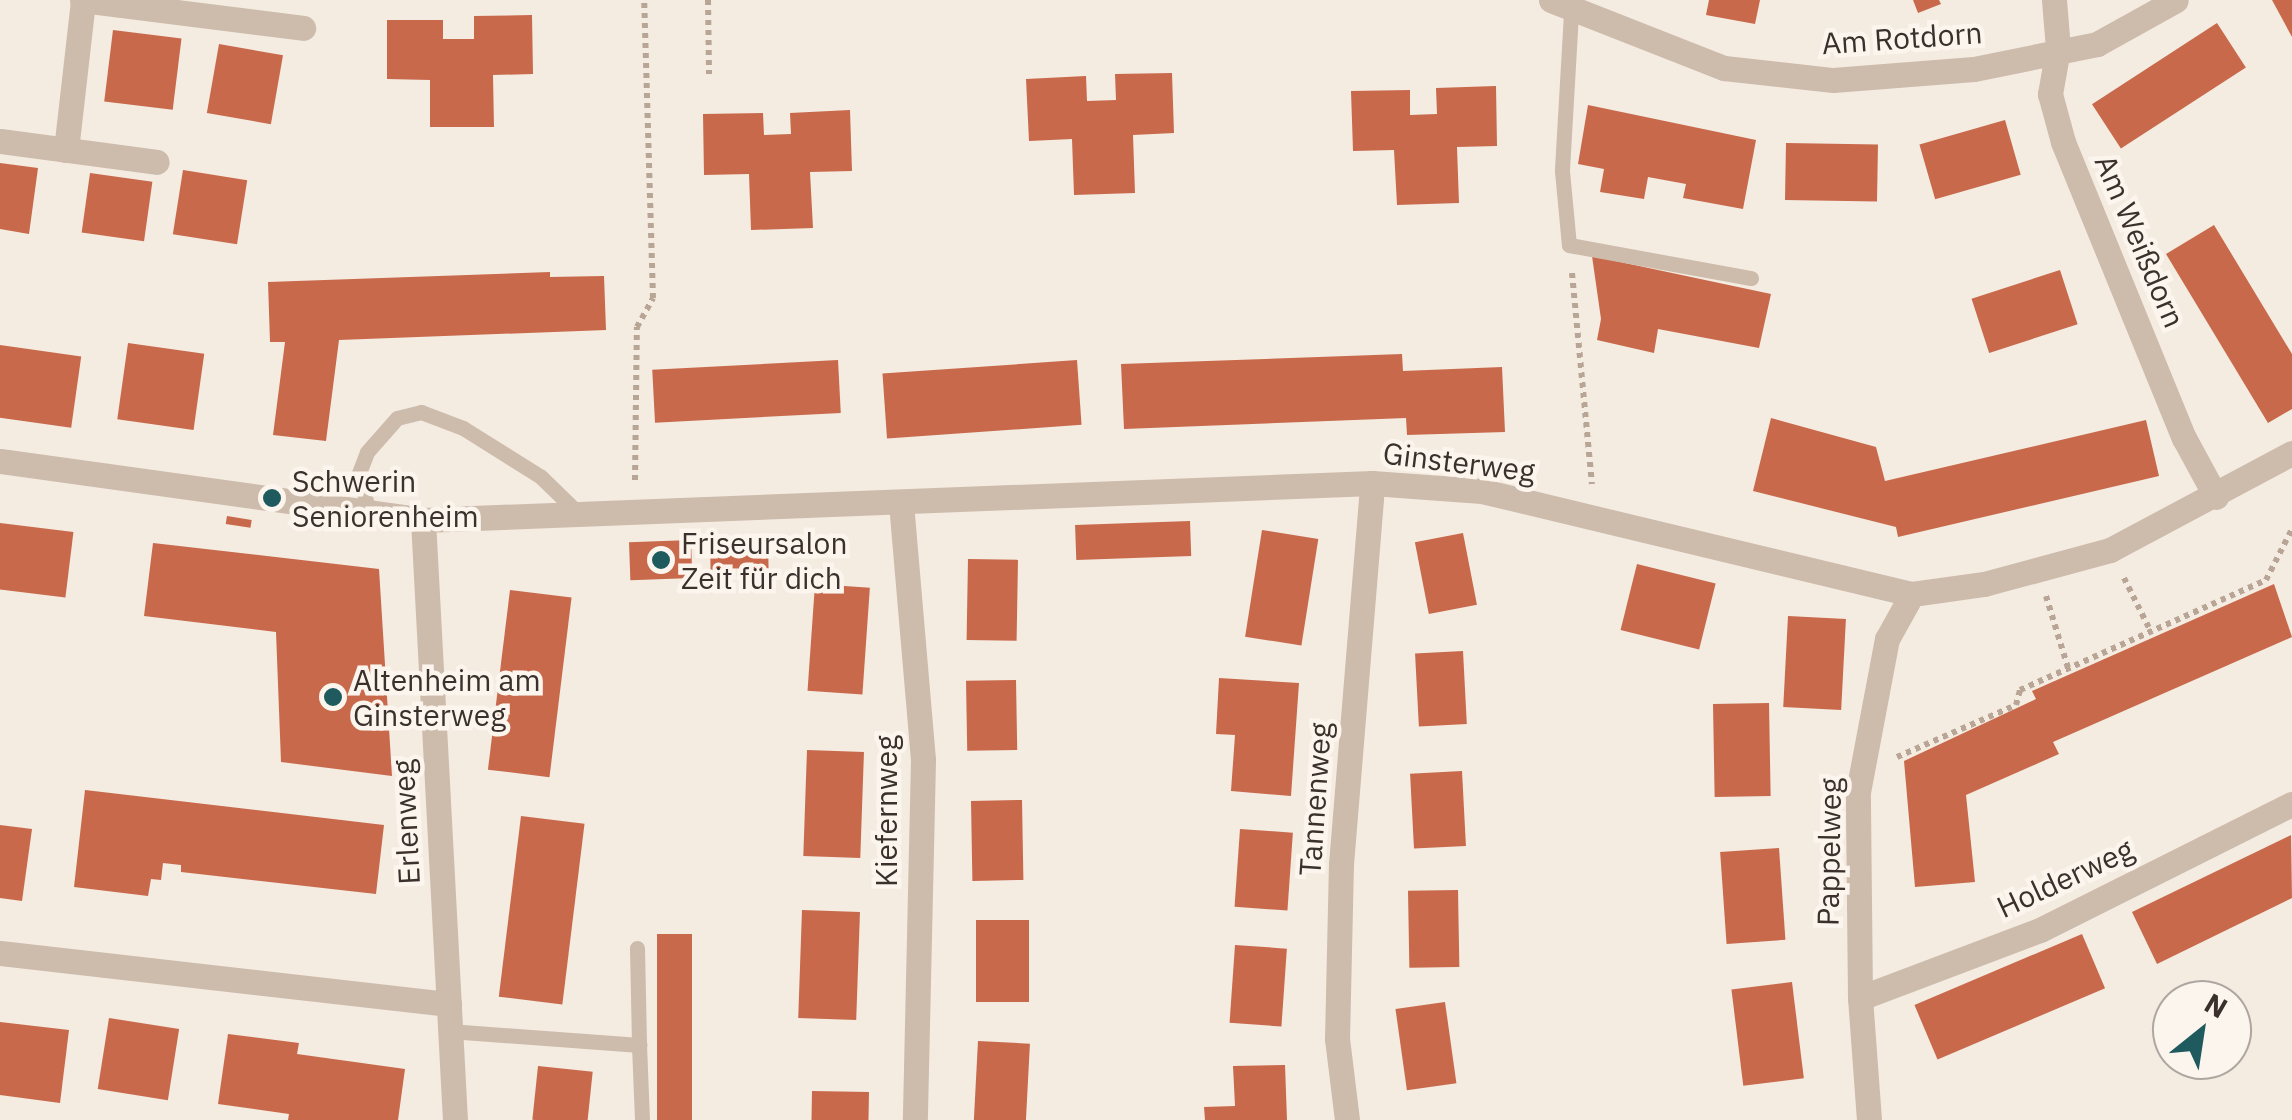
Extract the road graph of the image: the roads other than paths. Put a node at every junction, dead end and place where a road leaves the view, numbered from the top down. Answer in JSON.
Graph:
{"nodes":[{"id":1,"x":83,"y":0,"type":"edge"},
{"id":2,"x":2054,"y":0,"type":"edge"},
{"id":3,"x":2176,"y":0,"type":"edge"},
{"id":4,"x":1560,"y":6,"type":"edge"},
{"id":5,"x":303,"y":28,"type":"dead end"},
{"id":6,"x":2058,"y":49,"type":"junction"},
{"id":7,"x":0,"y":141,"type":"edge"},
{"id":8,"x":66,"y":150,"type":"junction"},
{"id":9,"x":158,"y":162,"type":"dead end"},
{"id":10,"x":1752,"y":278,"type":"dead end"},
{"id":11,"x":2292,"y":453,"type":"edge"},
{"id":12,"x":0,"y":461,"type":"edge"},
{"id":13,"x":1372,"y":483,"type":"junction"},
{"id":14,"x":2216,"y":498,"type":"junction"},
{"id":15,"x":900,"y":503,"type":"junction"},
{"id":16,"x":369,"y":513,"type":"junction"},
{"id":17,"x":579,"y":514,"type":"junction"},
{"id":18,"x":423,"y":520,"type":"junction"},
{"id":19,"x":1912,"y":594,"type":"junction"},
{"id":20,"x":2292,"y":804,"type":"edge"},
{"id":21,"x":636,"y":948,"type":"dead end"},
{"id":22,"x":0,"y":953,"type":"edge"},
{"id":23,"x":1860,"y":998,"type":"junction"},
{"id":24,"x":449,"y":1004,"type":"junction"},
{"id":25,"x":449,"y":1031,"type":"junction"},
{"id":26,"x":639,"y":1045,"type":"junction"},
{"id":27,"x":454,"y":1120,"type":"edge"},
{"id":28,"x":642,"y":1120,"type":"edge"},
{"id":29,"x":915,"y":1120,"type":"edge"},
{"id":30,"x":1347,"y":1120,"type":"edge"},
{"id":31,"x":1869,"y":1120,"type":"edge"}],
"edges":[{"from":1,"to":5,"type":"street"},
{"from":1,"to":8,"type":"street"},
{"from":2,"to":6,"type":"street","name":"Am Weißdorn"},
{"from":3,"to":6,"type":"street","name":"Am Rotdorn"},
{"from":4,"to":6,"type":"street","name":"Am Rotdorn"},
{"from":4,"to":10,"type":"lane","name":"Am Rotdorn"},
{"from":6,"to":14,"type":"street","name":"Am Weißdorn"},
{"from":7,"to":8,"type":"street"},
{"from":8,"to":9,"type":"street"},
{"from":11,"to":14,"type":"street","name":"Ginsterweg"},
{"from":12,"to":16,"type":"street","name":"Ginsterweg"},
{"from":13,"to":15,"type":"street","name":"Ginsterweg"},
{"from":13,"to":19,"type":"street","name":"Ginsterweg"},
{"from":13,"to":30,"type":"street","name":"Tannenweg"},
{"from":14,"to":19,"type":"street","name":"Ginsterweg"},
{"from":15,"to":17,"type":"street","name":"Ginsterweg"},
{"from":15,"to":29,"type":"street","name":"Kiefernweg"},
{"from":16,"to":17,"type":"lane"},
{"from":16,"to":18,"type":"street","name":"Ginsterweg"},
{"from":17,"to":18,"type":"street","name":"Ginsterweg"},
{"from":18,"to":24,"type":"street","name":"Erlenweg"},
{"from":19,"to":23,"type":"street","name":"Pappelweg"},
{"from":20,"to":23,"type":"street","name":"Holderweg"},
{"from":21,"to":26,"type":"lane"},
{"from":22,"to":24,"type":"street"},
{"from":23,"to":31,"type":"street","name":"Pappelweg"},
{"from":24,"to":25,"type":"street","name":"Erlenweg"},
{"from":25,"to":26,"type":"lane"},
{"from":25,"to":27,"type":"street","name":"Erlenweg"},
{"from":26,"to":28,"type":"lane"}]}
